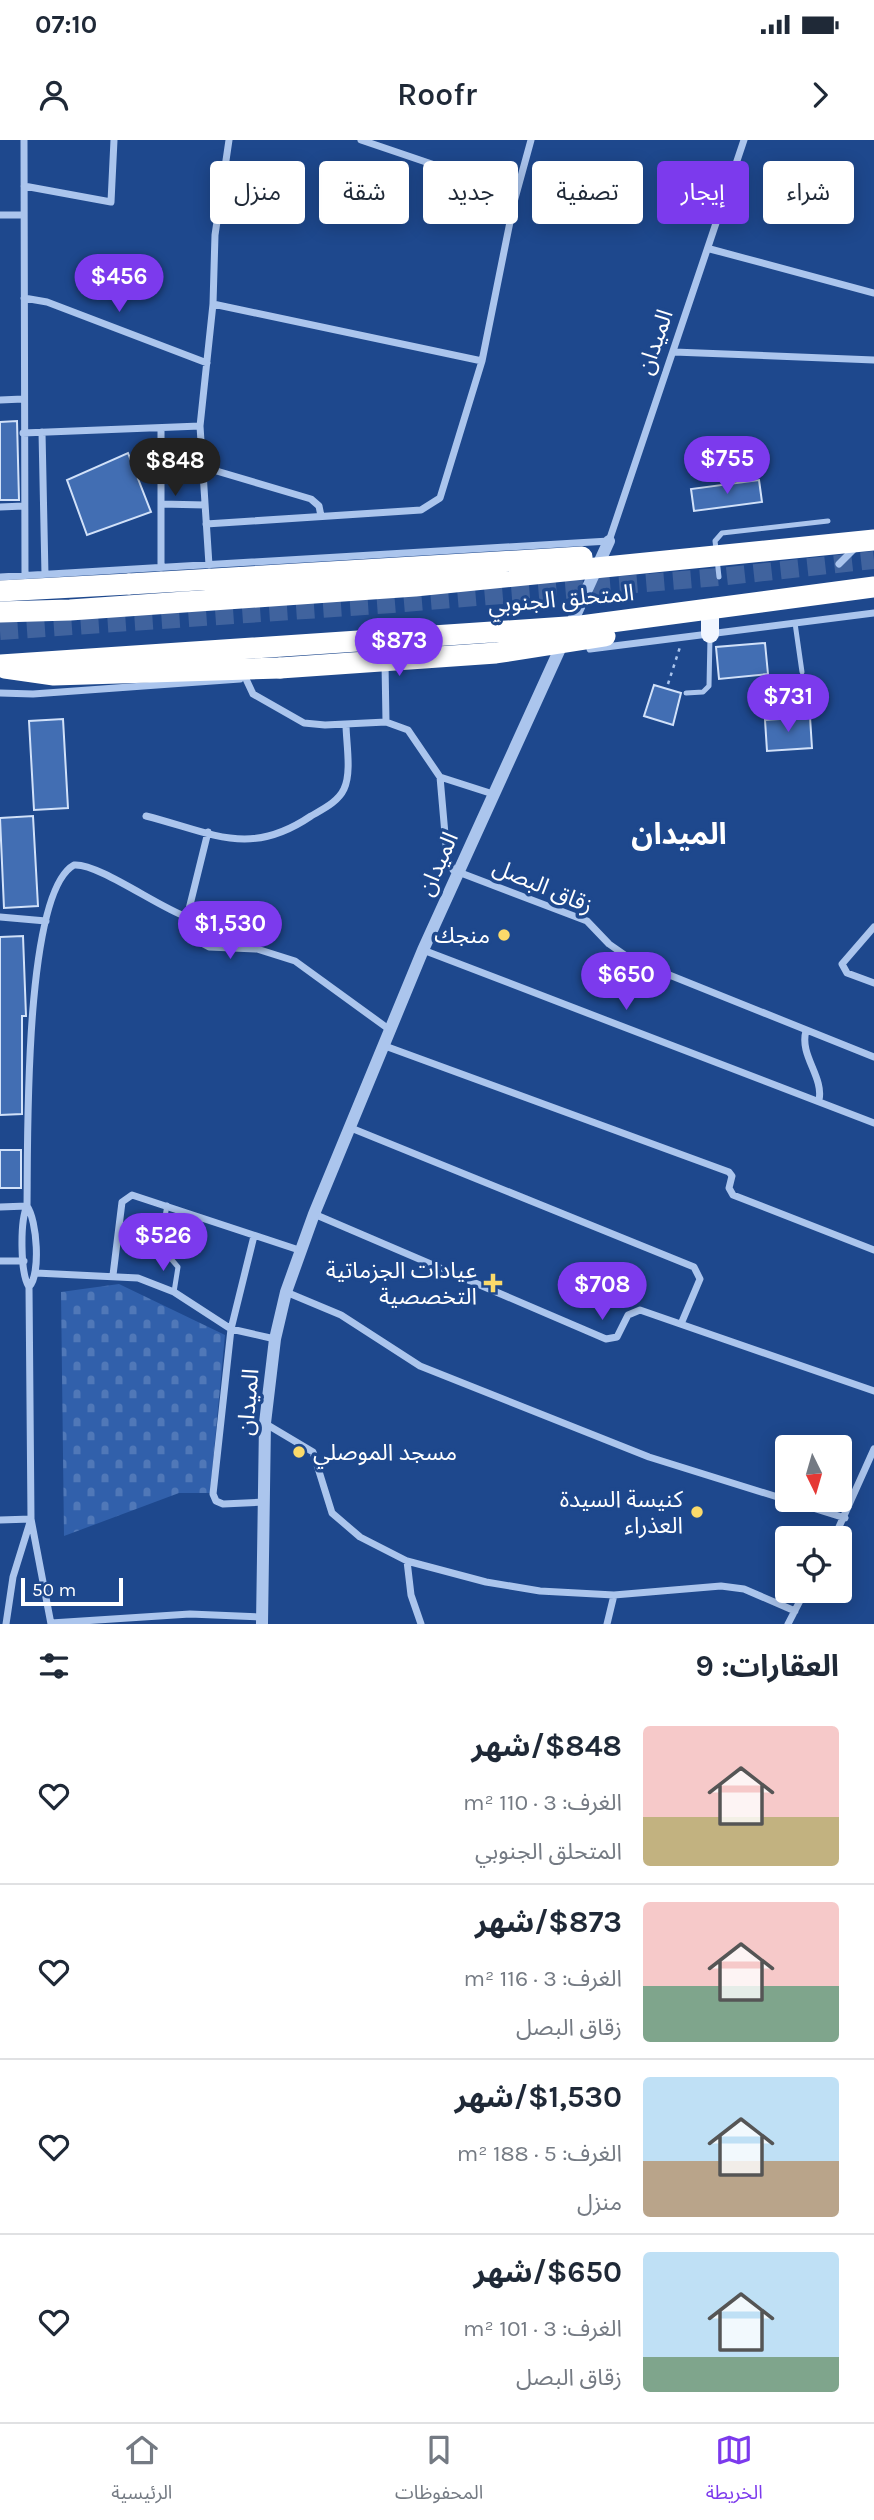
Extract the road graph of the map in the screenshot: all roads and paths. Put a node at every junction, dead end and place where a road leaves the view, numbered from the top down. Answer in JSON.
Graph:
{"nodes":[{"id":1,"x":24,"y":140,"type":"edge"},
{"id":2,"x":114,"y":140,"type":"edge"},
{"id":3,"x":229,"y":140,"type":"edge"},
{"id":4,"x":361,"y":140,"type":"edge"},
{"id":5,"x":531,"y":140,"type":"edge"},
{"id":6,"x":744,"y":140,"type":"edge"},
{"id":7,"x":372,"y":141,"type":"edge"},
{"id":8,"x":427,"y":161,"type":"edge"},
{"id":9,"x":24,"y":186,"type":"junction"},
{"id":10,"x":518,"y":187,"type":"edge"},
{"id":11,"x":0,"y":215,"type":"edge"},
{"id":12,"x":24,"y":215,"type":"junction"},
{"id":13,"x":510,"y":224,"type":"edge"},
{"id":14,"x":709,"y":249,"type":"junction"},
{"id":15,"x":874,"y":293,"type":"edge"},
{"id":16,"x":24,"y":298,"type":"junction"},
{"id":17,"x":213,"y":304,"type":"junction"},
{"id":18,"x":674,"y":352,"type":"junction"},
{"id":19,"x":874,"y":360,"type":"edge"},
{"id":20,"x":482,"y":361,"type":"junction"},
{"id":21,"x":207,"y":363,"type":"junction"},
{"id":22,"x":23,"y":399,"type":"junction"},
{"id":23,"x":0,"y":400,"type":"edge"},
{"id":24,"x":200,"y":426,"type":"junction"},
{"id":25,"x":161,"y":428,"type":"junction"},
{"id":26,"x":42,"y":432,"type":"junction"},
{"id":27,"x":23,"y":433,"type":"junction"},
{"id":28,"x":203,"y":467,"type":"junction"},
{"id":29,"x":161,"y":504,"type":"junction"},
{"id":30,"x":205,"y":505,"type":"junction"},
{"id":31,"x":24,"y":506,"type":"junction"},
{"id":32,"x":0,"y":508,"type":"edge"},
{"id":33,"x":321,"y":516,"type":"junction"},
{"id":34,"x":828,"y":521,"type":"dead end"},
{"id":35,"x":206,"y":524,"type":"junction"},
{"id":36,"x":871,"y":536,"type":"edge"},
{"id":37,"x":609,"y":541,"type":"junction"},
{"id":38,"x":839,"y":564,"type":"dead end"},
{"id":39,"x":209,"y":565,"type":"junction"},
{"id":40,"x":161,"y":568,"type":"junction"},
{"id":41,"x":716,"y":568,"type":"junction"},
{"id":42,"x":45,"y":575,"type":"junction"},
{"id":43,"x":25,"y":576,"type":"junction"},
{"id":44,"x":0,"y":577,"type":"edge"},
{"id":45,"x":874,"y":587,"type":"edge"},
{"id":46,"x":0,"y":591,"type":"edge"},
{"id":47,"x":0,"y":612,"type":"edge"},
{"id":48,"x":710,"y":612,"type":"junction"},
{"id":49,"x":874,"y":613,"type":"edge"},
{"id":50,"x":795,"y":623,"type":"junction"},
{"id":51,"x":710,"y":634,"type":"junction"},
{"id":52,"x":385,"y":635,"type":"dead end"},
{"id":53,"x":683,"y":637,"type":"junction"},
{"id":54,"x":384,"y":644,"type":"dead end"},
{"id":55,"x":586,"y":649,"type":"dead end"},
{"id":56,"x":573,"y":651,"type":"dead end"},
{"id":57,"x":559,"y":653,"type":"junction"},
{"id":58,"x":385,"y":656,"type":"dead end"},
{"id":59,"x":0,"y":666,"type":"edge"},
{"id":60,"x":385,"y":668,"type":"junction"},
{"id":61,"x":802,"y":672,"type":"dead end"},
{"id":62,"x":246,"y":679,"type":"junction"},
{"id":63,"x":668,"y":684,"type":"dead end"},
{"id":64,"x":0,"y":693,"type":"edge"},
{"id":65,"x":686,"y":693,"type":"dead end"},
{"id":66,"x":386,"y":722,"type":"junction"},
{"id":67,"x":346,"y":724,"type":"junction"},
{"id":68,"x":440,"y":777,"type":"junction"},
{"id":69,"x":493,"y":794,"type":"junction"},
{"id":70,"x":146,"y":816,"type":"dead end"},
{"id":71,"x":208,"y":832,"type":"junction"},
{"id":72,"x":457,"y":872,"type":"junction"},
{"id":73,"x":0,"y":917,"type":"edge"},
{"id":74,"x":187,"y":917,"type":"junction"},
{"id":75,"x":47,"y":921,"type":"junction"},
{"id":76,"x":874,"y":927,"type":"edge"},
{"id":77,"x":423,"y":950,"type":"junction"},
{"id":78,"x":874,"y":983,"type":"edge"},
{"id":79,"x":390,"y":1030,"type":"junction"},
{"id":80,"x":806,"y":1031,"type":"junction"},
{"id":81,"x":385,"y":1046,"type":"junction"},
{"id":82,"x":874,"y":1057,"type":"edge"},
{"id":83,"x":819,"y":1100,"type":"junction"},
{"id":84,"x":874,"y":1123,"type":"edge"},
{"id":85,"x":351,"y":1128,"type":"junction"},
{"id":86,"x":167,"y":1205,"type":"junction"},
{"id":87,"x":27,"y":1206,"type":"junction"},
{"id":88,"x":0,"y":1207,"type":"edge"},
{"id":89,"x":314,"y":1213,"type":"junction"},
{"id":90,"x":254,"y":1236,"type":"junction"},
{"id":91,"x":874,"y":1250,"type":"edge"},
{"id":92,"x":302,"y":1251,"type":"junction"},
{"id":93,"x":24,"y":1261,"type":"junction"},
{"id":94,"x":0,"y":1262,"type":"edge"},
{"id":95,"x":36,"y":1273,"type":"junction"},
{"id":96,"x":113,"y":1275,"type":"junction"},
{"id":97,"x":29,"y":1287,"type":"junction"},
{"id":98,"x":174,"y":1292,"type":"junction"},
{"id":99,"x":286,"y":1292,"type":"junction"},
{"id":100,"x":681,"y":1324,"type":"junction"},
{"id":101,"x":231,"y":1329,"type":"junction"},
{"id":102,"x":275,"y":1339,"type":"junction"},
{"id":103,"x":874,"y":1391,"type":"edge"},
{"id":104,"x":265,"y":1423,"type":"junction"},
{"id":105,"x":874,"y":1449,"type":"edge"},
{"id":106,"x":264,"y":1502,"type":"junction"},
{"id":107,"x":845,"y":1518,"type":"junction"},
{"id":108,"x":0,"y":1520,"type":"edge"},
{"id":109,"x":31,"y":1520,"type":"junction"},
{"id":110,"x":841,"y":1526,"type":"edge"},
{"id":111,"x":407,"y":1561,"type":"junction"},
{"id":112,"x":614,"y":1595,"type":"junction"},
{"id":113,"x":799,"y":1603,"type":"edge"},
{"id":114,"x":795,"y":1611,"type":"junction"},
{"id":115,"x":263,"y":1621,"type":"edge"},
{"id":116,"x":6,"y":1624,"type":"edge"},
{"id":117,"x":51,"y":1624,"type":"edge"},
{"id":118,"x":421,"y":1624,"type":"edge"},
{"id":119,"x":607,"y":1624,"type":"edge"},
{"id":120,"x":788,"y":1624,"type":"edge"}],
"edges":[{"from":1,"to":9,"type":"street"},
{"from":2,"to":9,"type":"street"},
{"from":3,"to":17,"type":"street"},
{"from":4,"to":7,"type":"street"},
{"from":5,"to":10,"type":"street"},
{"from":6,"to":14,"type":"street","name":"الميدان"},
{"from":7,"to":8,"type":"street"},
{"from":9,"to":12,"type":"street"},
{"from":11,"to":12,"type":"street"},
{"from":12,"to":16,"type":"street"},
{"from":13,"to":20,"type":"street"},
{"from":14,"to":15,"type":"street"},
{"from":14,"to":18,"type":"street","name":"الميدان"},
{"from":16,"to":21,"type":"street"},
{"from":16,"to":22,"type":"street"},
{"from":17,"to":20,"type":"street"},
{"from":17,"to":21,"type":"street"},
{"from":18,"to":19,"type":"street"},
{"from":18,"to":37,"type":"street","name":"الميدان"},
{"from":20,"to":33,"type":"street"},
{"from":21,"to":24,"type":"street"},
{"from":22,"to":23,"type":"street"},
{"from":22,"to":27,"type":"street"},
{"from":24,"to":25,"type":"street"},
{"from":24,"to":28,"type":"street"},
{"from":25,"to":26,"type":"street"},
{"from":25,"to":29,"type":"street"},
{"from":26,"to":27,"type":"street"},
{"from":26,"to":42,"type":"street"},
{"from":27,"to":31,"type":"street"},
{"from":28,"to":30,"type":"street"},
{"from":28,"to":33,"type":"street"},
{"from":29,"to":30,"type":"street"},
{"from":29,"to":40,"type":"street"},
{"from":30,"to":35,"type":"street"},
{"from":31,"to":32,"type":"street"},
{"from":31,"to":43,"type":"street"},
{"from":33,"to":35,"type":"street"},
{"from":34,"to":41,"type":"lane"},
{"from":35,"to":39,"type":"street"},
{"from":36,"to":38,"type":"street"},
{"from":36,"to":41,"type":"highway","name":"المتحلق الجنوبي","bridge":true},
{"from":37,"to":39,"type":"street"},
{"from":37,"to":57,"type":"street","name":"الميدان"},
{"from":39,"to":40,"type":"street"},
{"from":40,"to":42,"type":"street"},
{"from":41,"to":46,"type":"highway","bridge":true},
{"from":41,"to":47,"type":"highway","name":"المتحلق الجنوبي","bridge":true},
{"from":42,"to":43,"type":"street"},
{"from":43,"to":44,"type":"street"},
{"from":45,"to":48,"type":"highway","name":"المتحلق الجنوبي","bridge":true},
{"from":48,"to":51,"type":"main road"},
{"from":48,"to":59,"type":"highway","name":"المتحلق الجنوبي","bridge":true},
{"from":48,"to":59,"type":"highway","bridge":true},
{"from":49,"to":50,"type":"street"},
{"from":50,"to":51,"type":"street"},
{"from":50,"to":61,"type":"lane"},
{"from":51,"to":53,"type":"street"},
{"from":51,"to":65,"type":"lane"},
{"from":52,"to":54,"type":"street"},
{"from":53,"to":55,"type":"street"},
{"from":53,"to":63,"type":"path"},
{"from":56,"to":57,"type":"street"},
{"from":57,"to":60,"type":"street"},
{"from":57,"to":69,"type":"street","name":"الميدان"},
{"from":58,"to":60,"type":"street"},
{"from":60,"to":62,"type":"street"},
{"from":60,"to":66,"type":"street"},
{"from":62,"to":64,"type":"street"},
{"from":62,"to":67,"type":"street"},
{"from":66,"to":67,"type":"street"},
{"from":66,"to":68,"type":"street","name":"زقاق البصل"},
{"from":67,"to":71,"type":"street"},
{"from":68,"to":69,"type":"street"},
{"from":68,"to":72,"type":"street","name":"زقاق البصل"},
{"from":69,"to":72,"type":"street","name":"الميدان"},
{"from":70,"to":71,"type":"street"},
{"from":71,"to":74,"type":"street"},
{"from":72,"to":77,"type":"street","name":"الميدان"},
{"from":72,"to":80,"type":"street","name":"زقاق البصل"},
{"from":73,"to":75,"type":"street"},
{"from":74,"to":75,"type":"street"},
{"from":74,"to":79,"type":"street"},
{"from":75,"to":87,"type":"street"},
{"from":76,"to":78,"type":"street"},
{"from":77,"to":79,"type":"street","name":"الميدان"},
{"from":77,"to":83,"type":"street"},
{"from":79,"to":81,"type":"street","name":"الميدان"},
{"from":80,"to":82,"type":"street","name":"زقاق البصل"},
{"from":80,"to":83,"type":"street"},
{"from":81,"to":85,"type":"street","name":"الميدان"},
{"from":81,"to":91,"type":"street"},
{"from":83,"to":84,"type":"street"},
{"from":85,"to":89,"type":"street","name":"الميدان"},
{"from":85,"to":100,"type":"street"},
{"from":86,"to":90,"type":"street"},
{"from":86,"to":96,"type":"street"},
{"from":86,"to":98,"type":"lane"},
{"from":87,"to":88,"type":"street"},
{"from":87,"to":93,"type":"street"},
{"from":87,"to":95,"type":"street"},
{"from":89,"to":92,"type":"street","name":"الميدان"},
{"from":89,"to":100,"type":"street"},
{"from":90,"to":92,"type":"street"},
{"from":90,"to":101,"type":"street"},
{"from":92,"to":99,"type":"street","name":"الميدان"},
{"from":93,"to":94,"type":"street"},
{"from":93,"to":97,"type":"street"},
{"from":95,"to":96,"type":"street"},
{"from":95,"to":97,"type":"street"},
{"from":96,"to":98,"type":"street"},
{"from":97,"to":109,"type":"street"},
{"from":98,"to":101,"type":"street"},
{"from":99,"to":102,"type":"street","name":"الميدان"},
{"from":99,"to":107,"type":"street"},
{"from":100,"to":103,"type":"street"},
{"from":101,"to":102,"type":"street"},
{"from":101,"to":106,"type":"street"},
{"from":102,"to":104,"type":"street","name":"الميدان"},
{"from":104,"to":106,"type":"street","name":"الميدان"},
{"from":104,"to":111,"type":"street"},
{"from":105,"to":107,"type":"street"},
{"from":106,"to":115,"type":"street","name":"الميدان"},
{"from":107,"to":110,"type":"street"},
{"from":108,"to":109,"type":"street"},
{"from":109,"to":116,"type":"street"},
{"from":109,"to":117,"type":"street"},
{"from":111,"to":112,"type":"street"},
{"from":111,"to":118,"type":"street"},
{"from":112,"to":114,"type":"street"},
{"from":112,"to":119,"type":"street"},
{"from":113,"to":114,"type":"street"},
{"from":114,"to":120,"type":"street"},
{"from":115,"to":117,"type":"street"}]}
